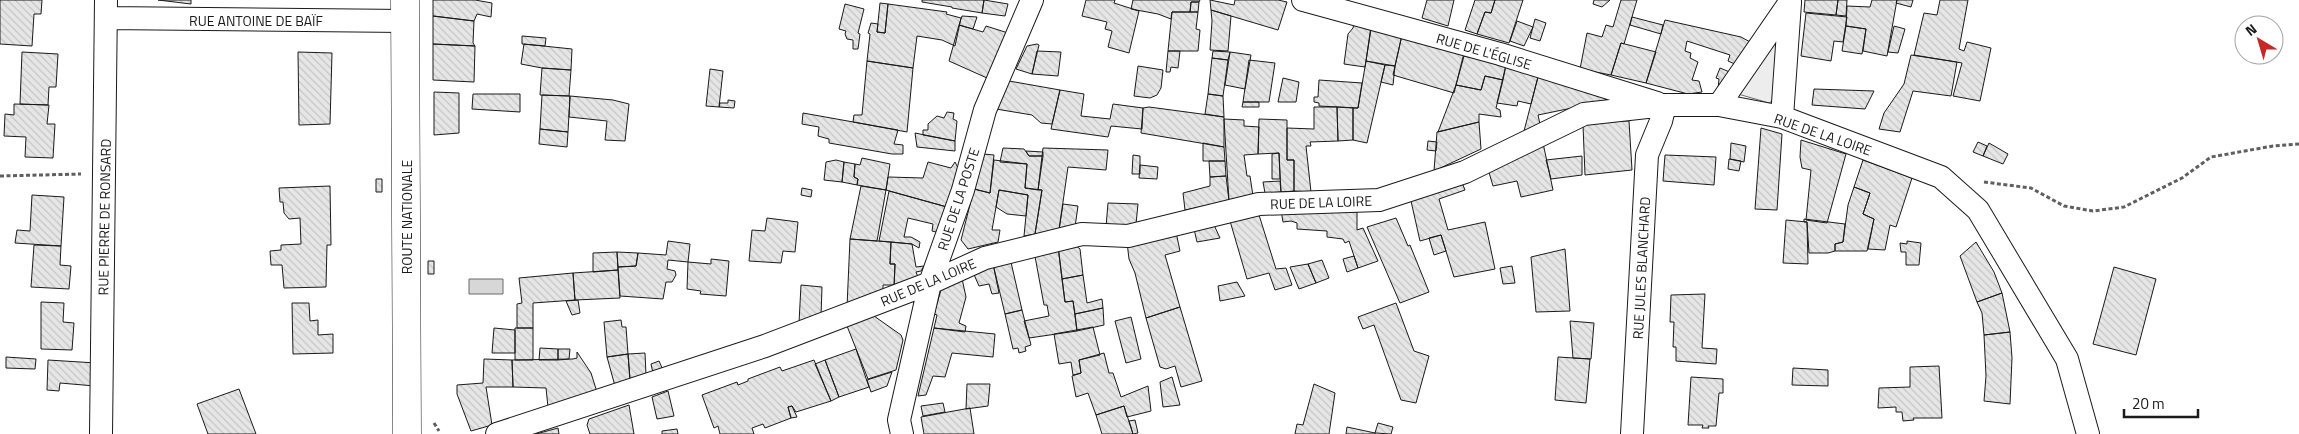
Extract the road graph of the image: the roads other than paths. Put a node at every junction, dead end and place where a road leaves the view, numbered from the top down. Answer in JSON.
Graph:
{"nodes":[{"id":1,"x":1032,"y":0,"type":"edge"},
{"id":2,"x":1302,"y":0,"type":"edge"},
{"id":3,"x":1790,"y":1,"type":"edge"},
{"id":4,"x":106,"y":9,"type":"edge"},
{"id":5,"x":405,"y":10,"type":"edge"},
{"id":6,"x":1665,"y":105,"type":"junction"},
{"id":7,"x":1719,"y":106,"type":"junction"},
{"id":8,"x":1782,"y":117,"type":"junction"},
{"id":9,"x":930,"y":284,"type":"junction"},
{"id":10,"x":101,"y":434,"type":"edge"},
{"id":11,"x":407,"y":434,"type":"edge"},
{"id":12,"x":498,"y":434,"type":"edge"},
{"id":13,"x":902,"y":434,"type":"edge"},
{"id":14,"x":1632,"y":434,"type":"edge"},
{"id":15,"x":2088,"y":434,"type":"edge"}],
"edges":[{"from":1,"to":9,"type":"street","name":"RUE DE LA POSTE"},
{"from":2,"to":6,"type":"street","name":"RUE DE L'ÉGLISE"},
{"from":3,"to":7,"type":"street"},
{"from":3,"to":8,"type":"street"},
{"from":4,"to":5,"type":"street","name":"RUE ANTOINE DE BAÏF"},
{"from":4,"to":10,"type":"street","name":"RUE PIERRE DE RONSARD"},
{"from":5,"to":11,"type":"main road","name":"ROUTE NATIONALE"},
{"from":6,"to":7,"type":"street","name":"RUE DE LA LOIRE"},
{"from":6,"to":9,"type":"street","name":"RUE DE LA LOIRE"},
{"from":6,"to":14,"type":"street","name":"RUE JULES BLANCHARD"},
{"from":7,"to":8,"type":"street","name":"RUE DE LA LOIRE"},
{"from":8,"to":15,"type":"street","name":"RUE DE LA LOIRE"},
{"from":9,"to":12,"type":"street","name":"RUE DE LA LOIRE"},
{"from":9,"to":13,"type":"street","name":"RUE DE LA POSTE"}]}
